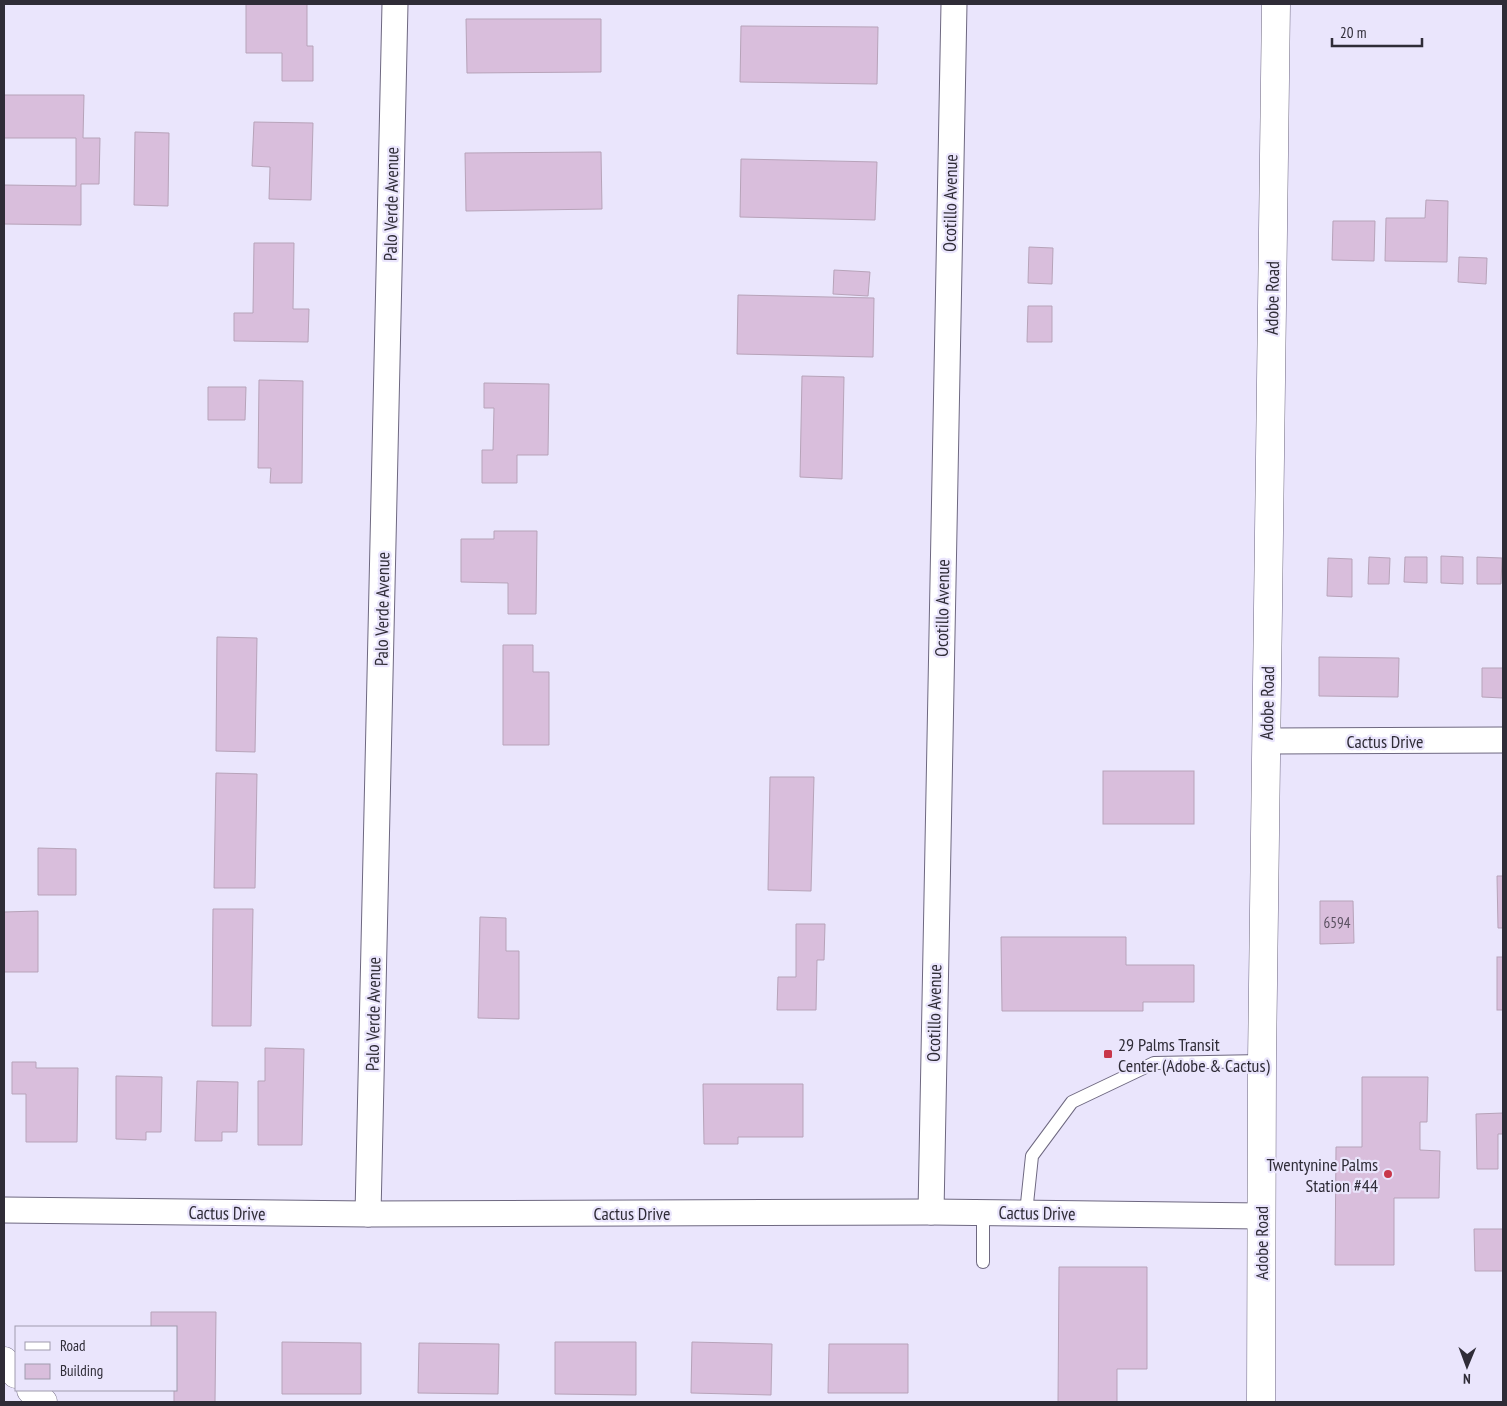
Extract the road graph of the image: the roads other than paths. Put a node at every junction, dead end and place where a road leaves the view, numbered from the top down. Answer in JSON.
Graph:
{"nodes":[{"id":1,"x":395,"y":4,"type":"edge"},
{"id":2,"x":954,"y":4,"type":"edge"},
{"id":3,"x":1276,"y":4,"type":"edge"},
{"id":4,"x":1503,"y":740,"type":"edge"},
{"id":5,"x":1266,"y":741,"type":"junction"},
{"id":6,"x":1262,"y":1061,"type":"junction"},
{"id":7,"x":4,"y":1210,"type":"edge"},
{"id":8,"x":931,"y":1212,"type":"junction"},
{"id":9,"x":983,"y":1213,"type":"junction"},
{"id":10,"x":1026,"y":1213,"type":"junction"},
{"id":11,"x":368,"y":1214,"type":"junction"},
{"id":12,"x":1261,"y":1216,"type":"junction"},
{"id":13,"x":983,"y":1262,"type":"dead end"},
{"id":14,"x":4,"y":1361,"type":"edge"},
{"id":15,"x":15,"y":1373,"type":"edge"},
{"id":16,"x":32,"y":1391,"type":"edge"},
{"id":17,"x":43,"y":1402,"type":"edge"},
{"id":18,"x":1260,"y":1402,"type":"edge"}],
"edges":[{"from":1,"to":11,"type":"street","name":"Palo Verde Avenue"},
{"from":2,"to":8,"type":"street","name":"Ocotillo Avenue"},
{"from":3,"to":5,"type":"street","name":"Adobe Road"},
{"from":4,"to":5,"type":"street","name":"Cactus Drive"},
{"from":5,"to":6,"type":"street","name":"Adobe Road"},
{"from":6,"to":10,"type":"lane"},
{"from":6,"to":12,"type":"street","name":"Adobe Road"},
{"from":7,"to":11,"type":"street","name":"Cactus Drive"},
{"from":8,"to":9,"type":"street","name":"Cactus Drive"},
{"from":8,"to":11,"type":"street","name":"Cactus Drive"},
{"from":9,"to":10,"type":"street","name":"Cactus Drive"},
{"from":9,"to":13,"type":"lane"},
{"from":10,"to":12,"type":"street","name":"Cactus Drive"},
{"from":12,"to":18,"type":"street","name":"Adobe Road"},
{"from":14,"to":15,"type":"street"},
{"from":16,"to":17,"type":"street"}]}
